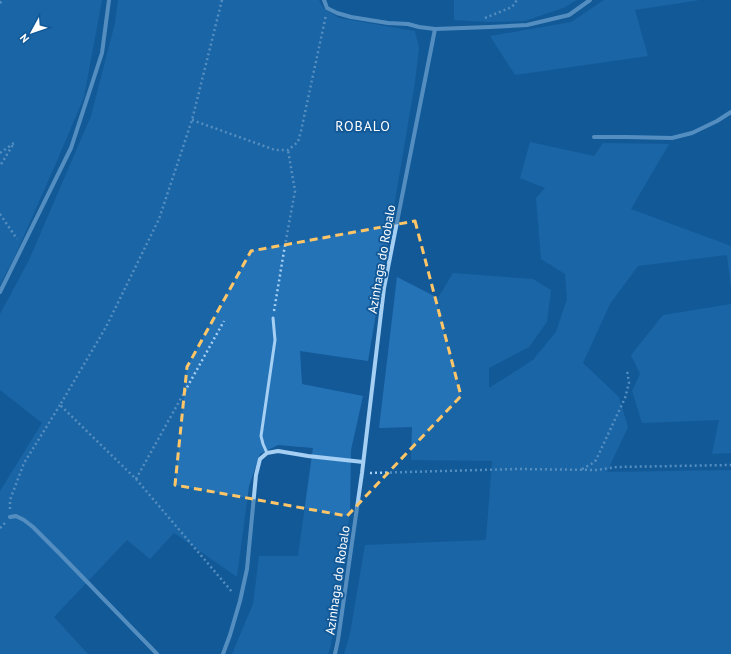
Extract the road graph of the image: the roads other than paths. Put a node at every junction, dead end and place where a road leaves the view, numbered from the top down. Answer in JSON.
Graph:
{"nodes":[{"id":1,"x":109,"y":0,"type":"edge"},
{"id":2,"x":324,"y":0,"type":"edge"},
{"id":3,"x":590,"y":0,"type":"edge"},
{"id":4,"x":435,"y":29,"type":"junction"},
{"id":5,"x":731,"y":112,"type":"edge"},
{"id":6,"x":594,"y":137,"type":"dead end"},
{"id":7,"x":0,"y":292,"type":"edge"},
{"id":8,"x":272,"y":318,"type":"road end"},
{"id":9,"x":267,"y":453,"type":"junction"},
{"id":10,"x":363,"y":462,"type":"junction"},
{"id":11,"x":10,"y":517,"type":"road end"},
{"id":12,"x":157,"y":654,"type":"edge"},
{"id":13,"x":223,"y":654,"type":"edge"},
{"id":14,"x":335,"y":654,"type":"edge"}],
"edges":[{"from":1,"to":7,"type":"street"},
{"from":2,"to":4,"type":"street"},
{"from":3,"to":4,"type":"street"},
{"from":4,"to":10,"type":"street","name":"Azinhaga do Robalo"},
{"from":5,"to":6,"type":"street"},
{"from":8,"to":9,"type":"lane"},
{"from":9,"to":10,"type":"street"},
{"from":9,"to":13,"type":"street"},
{"from":10,"to":14,"type":"street","name":"Azinhaga do Robalo"},
{"from":11,"to":12,"type":"street"}]}
